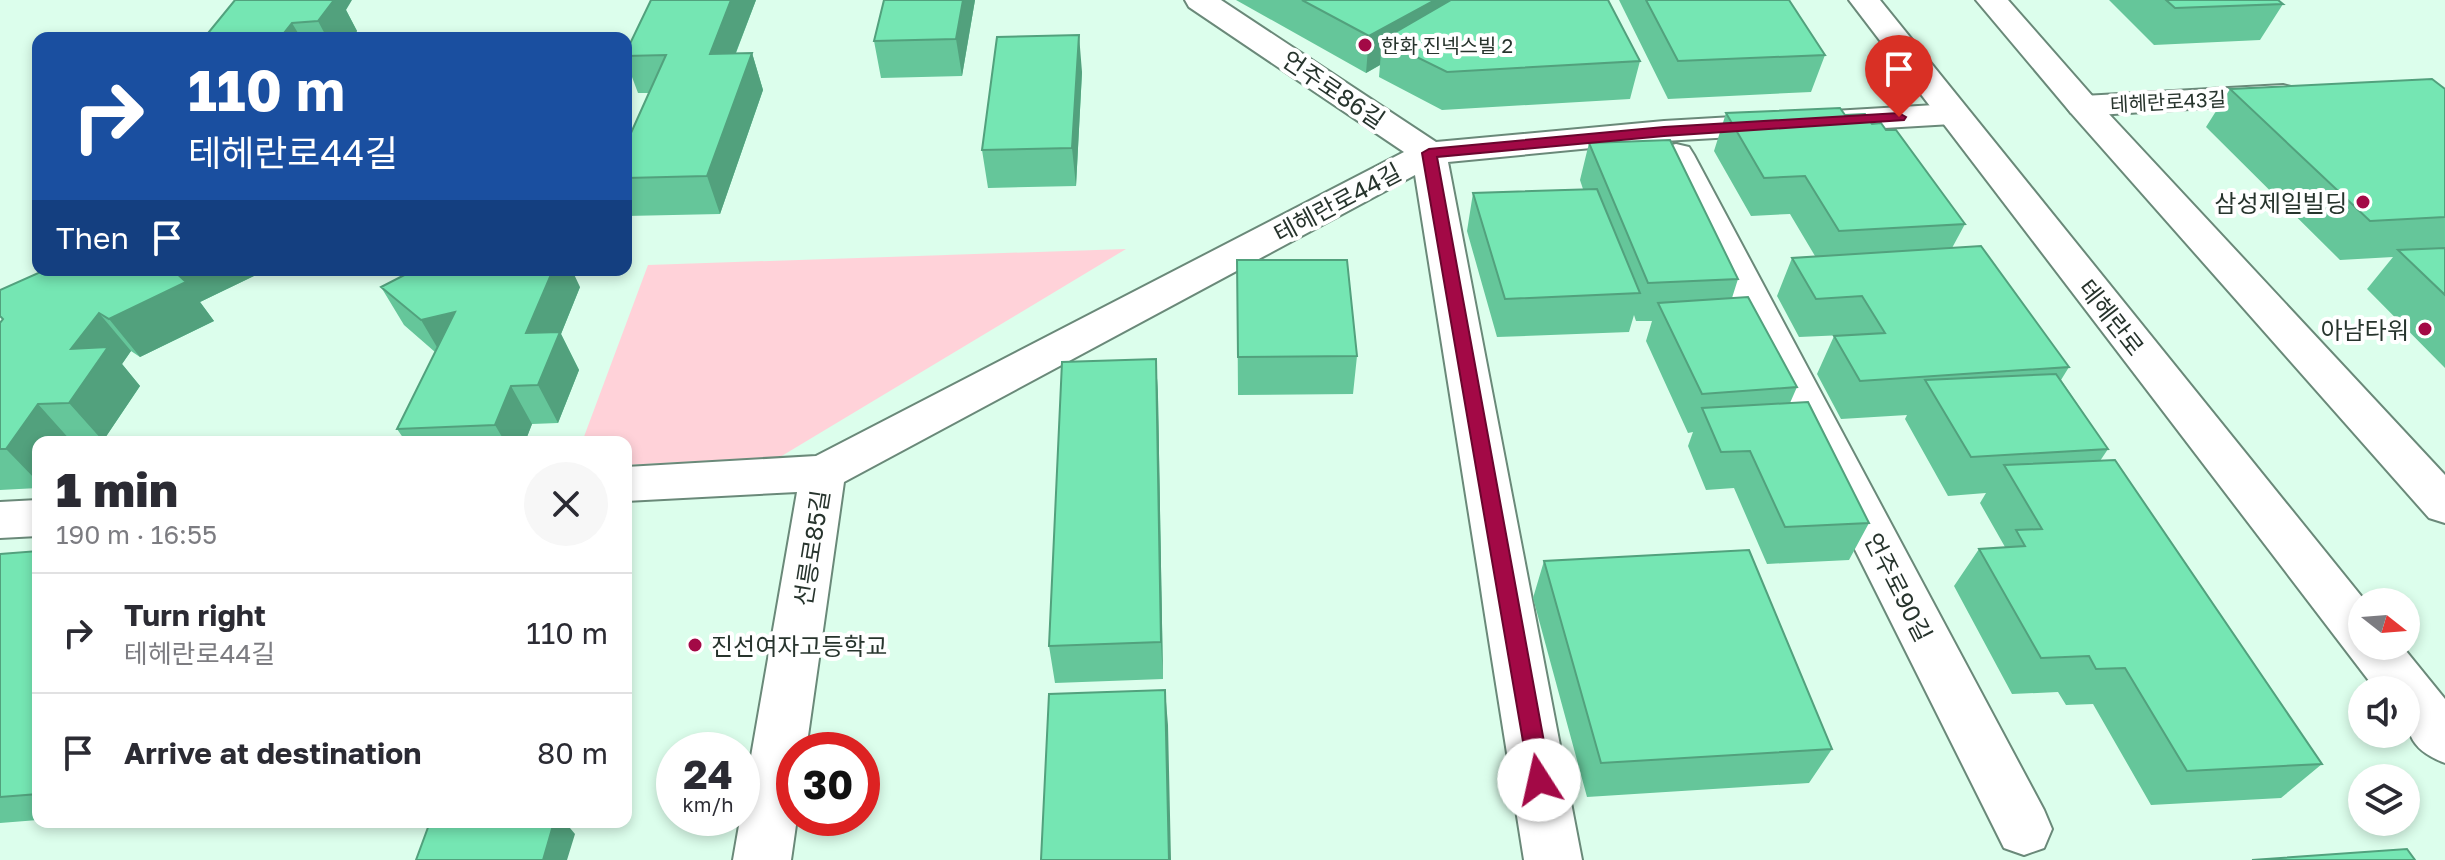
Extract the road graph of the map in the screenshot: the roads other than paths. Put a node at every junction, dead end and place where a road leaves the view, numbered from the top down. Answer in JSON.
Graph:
{"nodes":[{"id":1,"x":1200,"y":0,"type":"edge"},
{"id":2,"x":1864,"y":0,"type":"edge"},
{"id":3,"x":1991,"y":0,"type":"edge"},
{"id":4,"x":2308,"y":93,"type":"edge"},
{"id":5,"x":2083,"y":106,"type":"junction"},
{"id":6,"x":1952,"y":114,"type":"junction"},
{"id":7,"x":1664,"y":131,"type":"junction"},
{"id":8,"x":1429,"y":153,"type":"junction"},
{"id":9,"x":823,"y":473,"type":"junction"},
{"id":10,"x":632,"y":484,"type":"edge"},
{"id":11,"x":2445,"y":505,"type":"edge"},
{"id":12,"x":32,"y":518,"type":"edge"},
{"id":13,"x":0,"y":520,"type":"edge"},
{"id":14,"x":2348,"y":616,"type":"edge"},
{"id":15,"x":2383,"y":660,"type":"edge"},
{"id":16,"x":2445,"y":739,"type":"edge"},
{"id":17,"x":2024,"y":829,"type":"dead end"},
{"id":18,"x":762,"y":860,"type":"edge"},
{"id":19,"x":1553,"y":860,"type":"edge"}],
"edges":[{"from":1,"to":8,"type":"street","name":"언주로86길"},
{"from":2,"to":6,"type":"street","name":"테헤란로"},
{"from":3,"to":5,"type":"street"},
{"from":4,"to":5,"type":"street","name":"테헤란로43길"},
{"from":5,"to":11,"type":"street"},
{"from":6,"to":7,"type":"street","name":"테헤란로44길"},
{"from":6,"to":14,"type":"street","name":"테헤란로"},
{"from":7,"to":8,"type":"street","name":"테헤란로44길"},
{"from":7,"to":17,"type":"street","name":"언주로90길"},
{"from":8,"to":9,"type":"street","name":"테헤란로44길"},
{"from":8,"to":19,"type":"street"},
{"from":9,"to":10,"type":"street"},
{"from":9,"to":18,"type":"street","name":"선릉로85길"},
{"from":12,"to":13,"type":"street"},
{"from":15,"to":16,"type":"street"}]}
